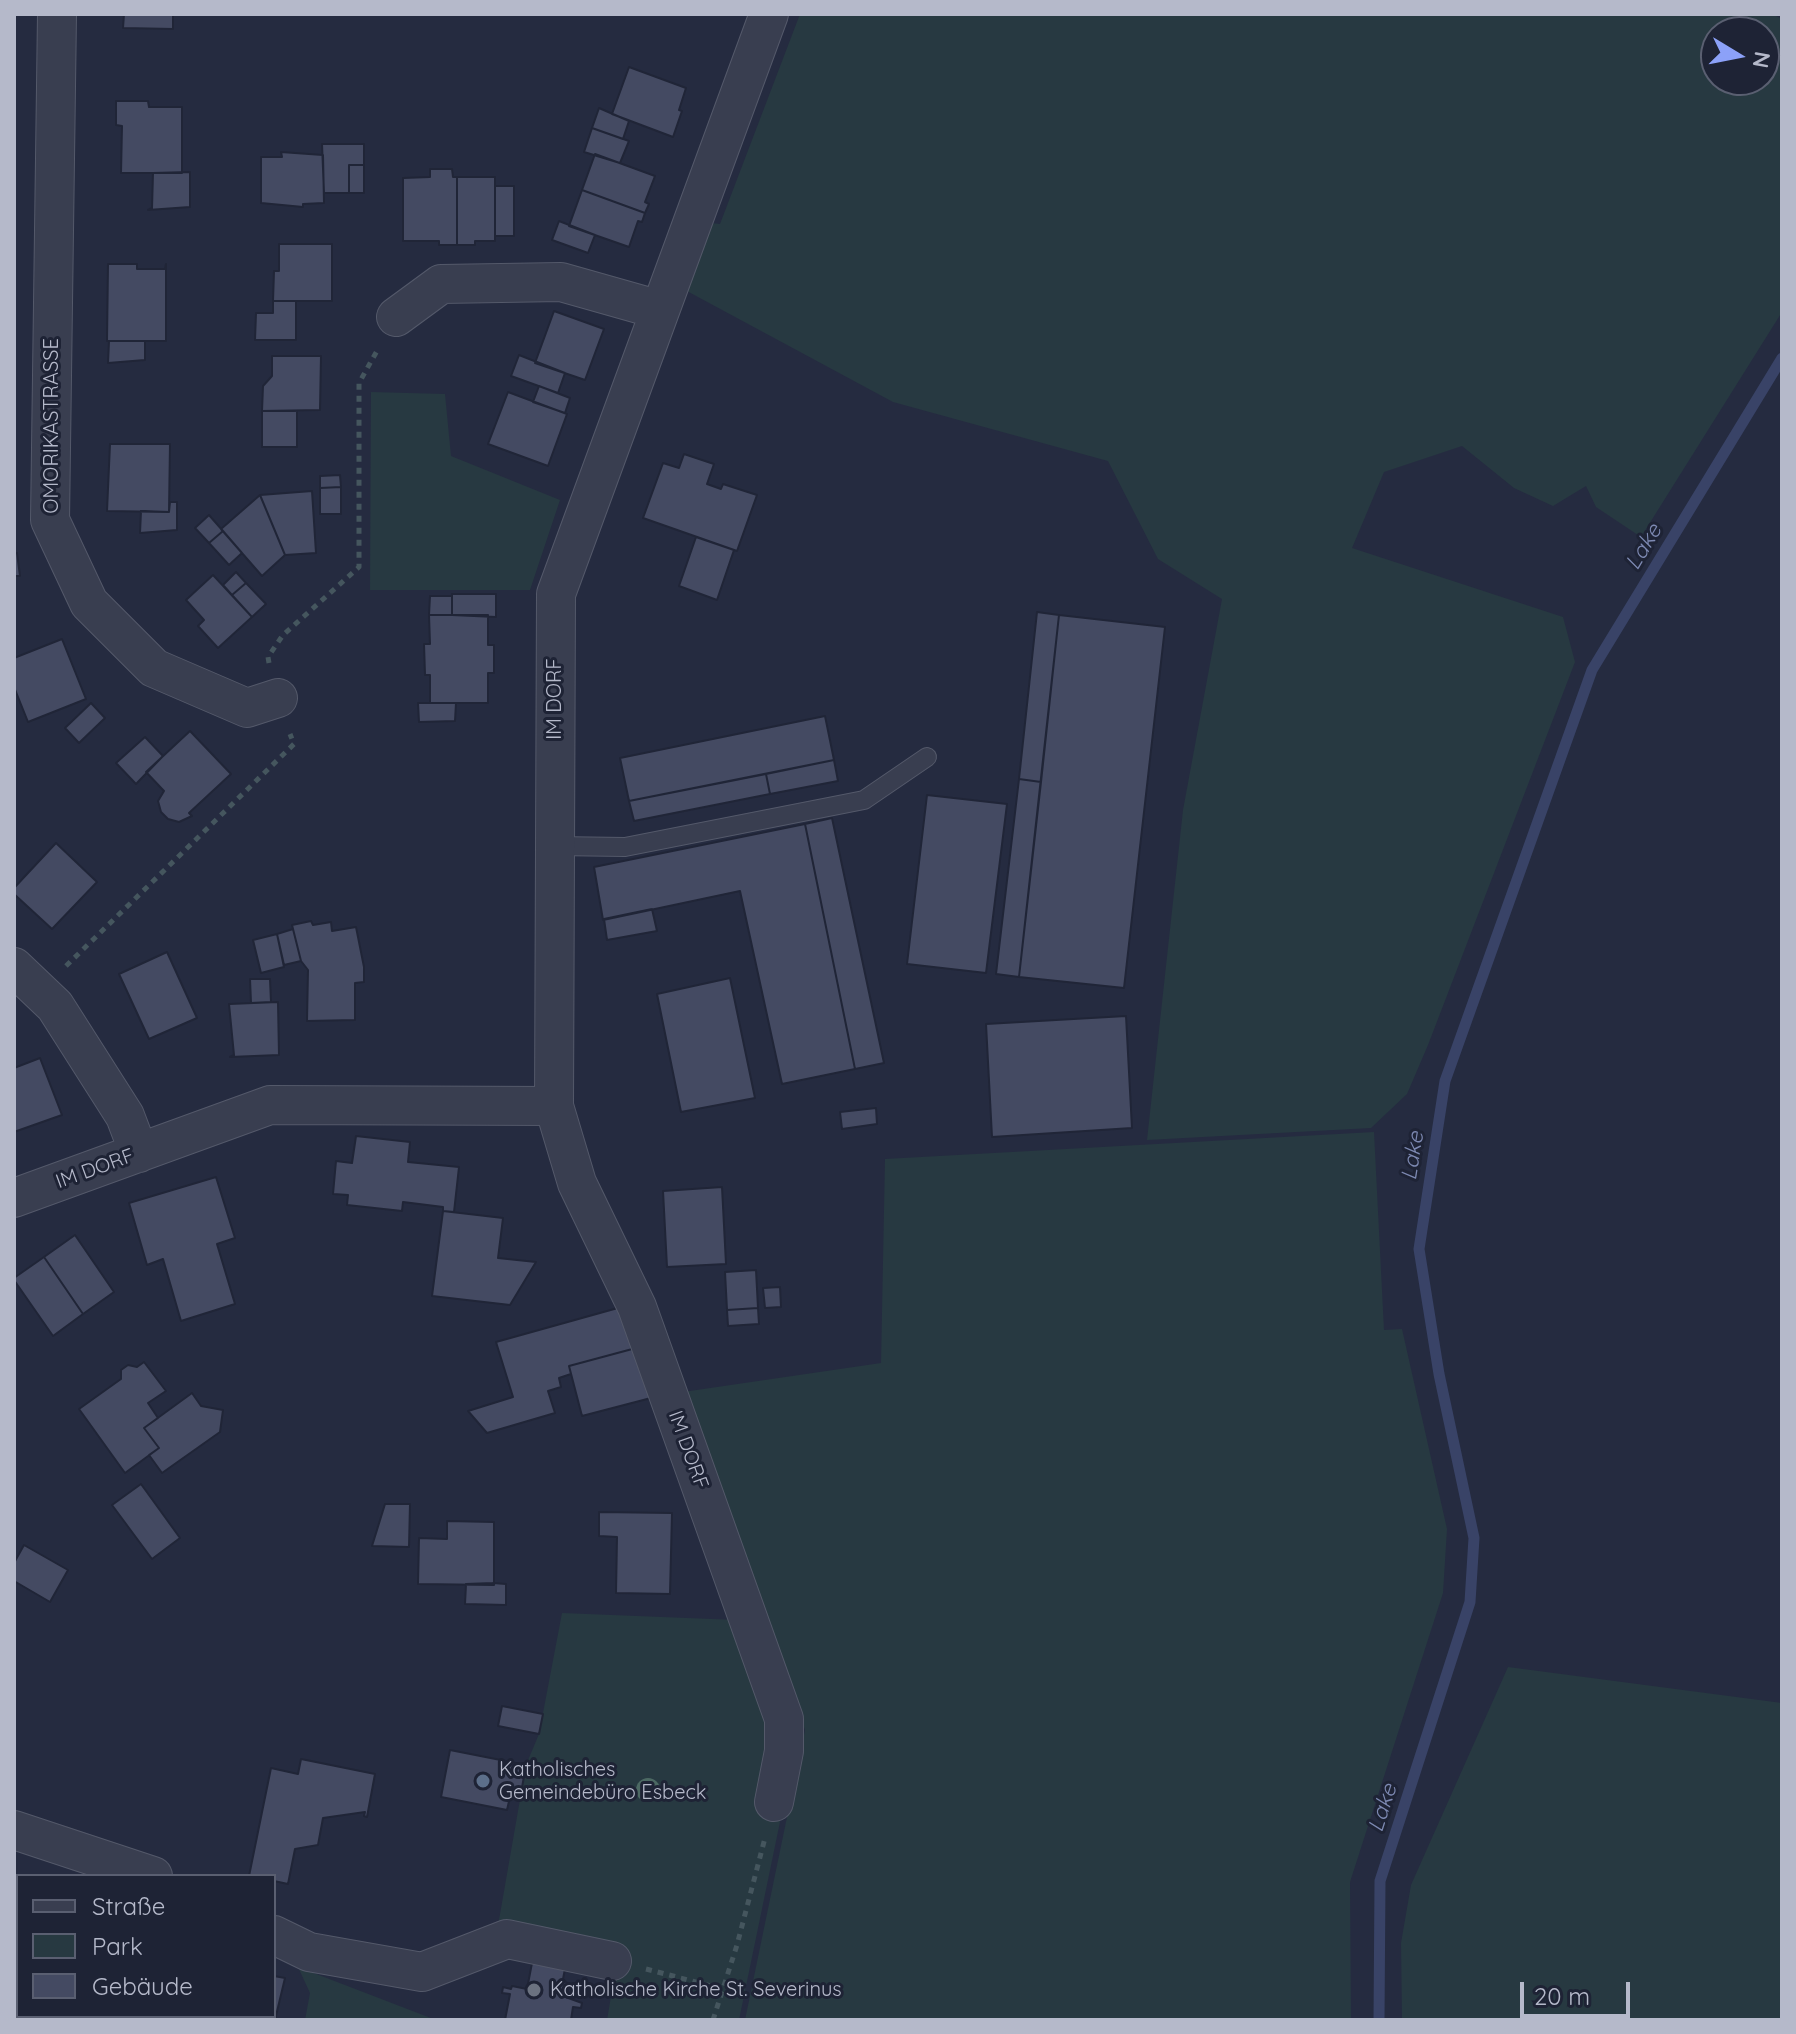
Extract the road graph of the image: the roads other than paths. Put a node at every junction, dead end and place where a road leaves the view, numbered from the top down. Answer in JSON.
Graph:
{"nodes":[{"id":1,"x":57,"y":14,"type":"edge"},
{"id":2,"x":769,"y":14,"type":"edge"},
{"id":3,"x":660,"y":310,"type":"junction"},
{"id":4,"x":396,"y":317,"type":"road end"},
{"id":5,"x":278,"y":698,"type":"road end"},
{"id":6,"x":927,"y":757,"type":"dead end"},
{"id":7,"x":555,"y":846,"type":"junction"},
{"id":8,"x":27,"y":979,"type":"edge"},
{"id":9,"x":554,"y":1106,"type":"junction"},
{"id":10,"x":139,"y":1153,"type":"junction"},
{"id":11,"x":14,"y":1198,"type":"edge"},
{"id":12,"x":774,"y":1802,"type":"road end"},
{"id":13,"x":14,"y":1830,"type":"edge"},
{"id":14,"x":147,"y":1874,"type":"edge"},
{"id":15,"x":276,"y":1936,"type":"edge"},
{"id":16,"x":612,"y":1961,"type":"road end"}],
"edges":[{"from":1,"to":5,"type":"street","name":"OMORIKASTRASSE"},
{"from":2,"to":3,"type":"street","name":"IM DORF"},
{"from":3,"to":4,"type":"street"},
{"from":3,"to":7,"type":"street","name":"IM DORF"},
{"from":6,"to":7,"type":"lane"},
{"from":7,"to":9,"type":"street","name":"IM DORF"},
{"from":8,"to":10,"type":"street"},
{"from":9,"to":10,"type":"street","name":"IM DORF"},
{"from":9,"to":12,"type":"street","name":"IM DORF"},
{"from":10,"to":11,"type":"street","name":"IM DORF"},
{"from":13,"to":14,"type":"street"},
{"from":15,"to":16,"type":"street"}]}
